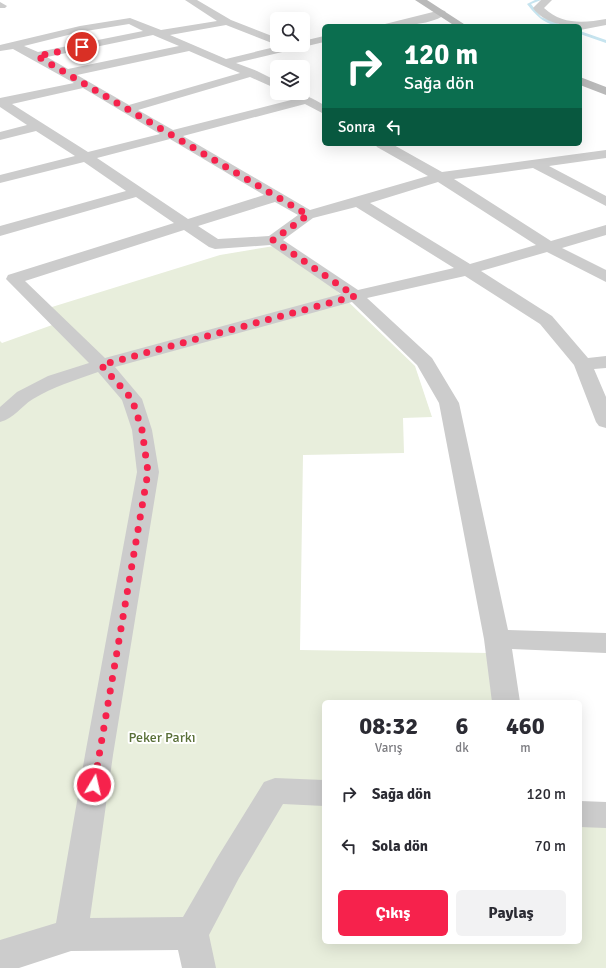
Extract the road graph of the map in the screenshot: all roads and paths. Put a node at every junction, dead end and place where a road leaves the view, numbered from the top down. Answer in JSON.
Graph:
{"nodes":[{"id":1,"x":190,"y":0,"type":"edge"},
{"id":2,"x":420,"y":0,"type":"edge"},
{"id":3,"x":547,"y":0,"type":"edge"},
{"id":4,"x":441,"y":13,"type":"junction"},
{"id":5,"x":227,"y":22,"type":"junction"},
{"id":6,"x":606,"y":22,"type":"edge"},
{"id":7,"x":398,"y":24,"type":"edge"},
{"id":8,"x":459,"y":24,"type":"edge"},
{"id":9,"x":570,"y":24,"type":"edge"},
{"id":10,"x":582,"y":27,"type":"edge"},
{"id":11,"x":159,"y":32,"type":"junction"},
{"id":12,"x":270,"y":39,"type":"edge"},
{"id":13,"x":322,"y":39,"type":"edge"},
{"id":14,"x":310,"y":42,"type":"edge"},
{"id":15,"x":14,"y":44,"type":"junction"},
{"id":16,"x":192,"y":47,"type":"junction"},
{"id":17,"x":0,"y":48,"type":"edge"},
{"id":18,"x":270,"y":51,"type":"edge"},
{"id":19,"x":37,"y":56,"type":"junction"},
{"id":20,"x":227,"y":62,"type":"junction"},
{"id":21,"x":68,"y":73,"type":"junction"},
{"id":22,"x":253,"y":73,"type":"junction"},
{"id":23,"x":270,"y":82,"type":"edge"},
{"id":24,"x":582,"y":82,"type":"edge"},
{"id":25,"x":84,"y":84,"type":"junction"},
{"id":26,"x":606,"y":91,"type":"edge"},
{"id":27,"x":291,"y":100,"type":"edge"},
{"id":28,"x":310,"y":100,"type":"edge"},
{"id":29,"x":1,"y":102,"type":"edge"},
{"id":30,"x":127,"y":109,"type":"junction"},
{"id":31,"x":322,"y":109,"type":"edge"},
{"id":32,"x":38,"y":126,"type":"junction"},
{"id":33,"x":169,"y":135,"type":"junction"},
{"id":34,"x":0,"y":136,"type":"edge"},
{"id":35,"x":386,"y":146,"type":"edge"},
{"id":36,"x":606,"y":154,"type":"edge"},
{"id":37,"x":86,"y":156,"type":"junction"},
{"id":38,"x":537,"y":165,"type":"junction"},
{"id":39,"x":440,"y":177,"type":"junction"},
{"id":40,"x":0,"y":179,"type":"edge"},
{"id":41,"x":138,"y":192,"type":"junction"},
{"id":42,"x":277,"y":196,"type":"junction"},
{"id":43,"x":358,"y":202,"type":"junction"},
{"id":44,"x":606,"y":202,"type":"edge"},
{"id":45,"x":308,"y":215,"type":"junction"},
{"id":46,"x":187,"y":225,"type":"junction"},
{"id":47,"x":606,"y":230,"type":"edge"},
{"id":48,"x":0,"y":231,"type":"edge"},
{"id":49,"x":273,"y":240,"type":"junction"},
{"id":50,"x":549,"y":247,"type":"junction"},
{"id":51,"x":468,"y":270,"type":"junction"},
{"id":52,"x":606,"y":277,"type":"edge"},
{"id":53,"x":7,"y":281,"type":"edge"},
{"id":54,"x":355,"y":296,"type":"junction"},
{"id":55,"x":606,"y":362,"type":"edge"},
{"id":56,"x":583,"y":364,"type":"junction"},
{"id":57,"x":101,"y":365,"type":"junction"},
{"id":58,"x":0,"y":416,"type":"edge"},
{"id":59,"x":606,"y":422,"type":"edge"},
{"id":60,"x":497,"y":639,"type":"junction"},
{"id":61,"x":606,"y":643,"type":"edge"},
{"id":62,"x":506,"y":700,"type":"edge"},
{"id":63,"x":322,"y":793,"type":"edge"},
{"id":64,"x":582,"y":814,"type":"edge"},
{"id":65,"x":606,"y":815,"type":"edge"},
{"id":66,"x":192,"y":933,"type":"junction"},
{"id":67,"x":71,"y":935,"type":"junction"},
{"id":68,"x":0,"y":957,"type":"edge"},
{"id":69,"x":199,"y":968,"type":"edge"}],
"edges":[{"from":1,"to":5,"type":"street"},
{"from":2,"to":4,"type":"main road"},
{"from":3,"to":9,"type":"street"},
{"from":4,"to":7,"type":"street"},
{"from":4,"to":8,"type":"main road"},
{"from":5,"to":11,"type":"street"},
{"from":5,"to":12,"type":"street"},
{"from":6,"to":10,"type":"street"},
{"from":11,"to":15,"type":"street"},
{"from":11,"to":16,"type":"street"},
{"from":11,"to":19,"type":"street"},
{"from":13,"to":14,"type":"street"},
{"from":15,"to":17,"type":"street"},
{"from":15,"to":19,"type":"street"},
{"from":16,"to":20,"type":"street"},
{"from":16,"to":21,"type":"street"},
{"from":18,"to":20,"type":"street"},
{"from":19,"to":21,"type":"street"},
{"from":20,"to":22,"type":"street"},
{"from":21,"to":25,"type":"street"},
{"from":22,"to":23,"type":"street"},
{"from":22,"to":30,"type":"street"},
{"from":24,"to":26,"type":"main road"},
{"from":25,"to":29,"type":"street"},
{"from":25,"to":30,"type":"street"},
{"from":27,"to":33,"type":"street"},
{"from":28,"to":31,"type":"street"},
{"from":29,"to":32,"type":"street"},
{"from":30,"to":33,"type":"street"},
{"from":32,"to":34,"type":"street"},
{"from":32,"to":37,"type":"street"},
{"from":33,"to":37,"type":"street"},
{"from":33,"to":42,"type":"street"},
{"from":35,"to":39,"type":"street"},
{"from":36,"to":38,"type":"street"},
{"from":37,"to":40,"type":"street"},
{"from":37,"to":41,"type":"street"},
{"from":38,"to":39,"type":"street"},
{"from":38,"to":44,"type":"street"},
{"from":39,"to":43,"type":"street"},
{"from":39,"to":50,"type":"street"},
{"from":41,"to":46,"type":"street"},
{"from":41,"to":48,"type":"street"},
{"from":42,"to":45,"type":"street"},
{"from":42,"to":46,"type":"street"},
{"from":43,"to":45,"type":"street"},
{"from":43,"to":51,"type":"street"},
{"from":45,"to":49,"type":"street"},
{"from":46,"to":49,"type":"street"},
{"from":46,"to":53,"type":"street"},
{"from":47,"to":50,"type":"street"},
{"from":49,"to":54,"type":"street"},
{"from":50,"to":51,"type":"street"},
{"from":50,"to":52,"type":"street"},
{"from":51,"to":54,"type":"street"},
{"from":51,"to":56,"type":"street"},
{"from":53,"to":57,"type":"street"},
{"from":54,"to":57,"type":"street"},
{"from":54,"to":60,"type":"street"},
{"from":55,"to":56,"type":"street"},
{"from":56,"to":59,"type":"street"},
{"from":57,"to":58,"type":"street"},
{"from":57,"to":67,"type":"street"},
{"from":60,"to":61,"type":"street"},
{"from":60,"to":62,"type":"street"},
{"from":63,"to":66,"type":"street"},
{"from":64,"to":65,"type":"street"},
{"from":66,"to":67,"type":"street"},
{"from":66,"to":69,"type":"street"},
{"from":67,"to":68,"type":"street"}]}
